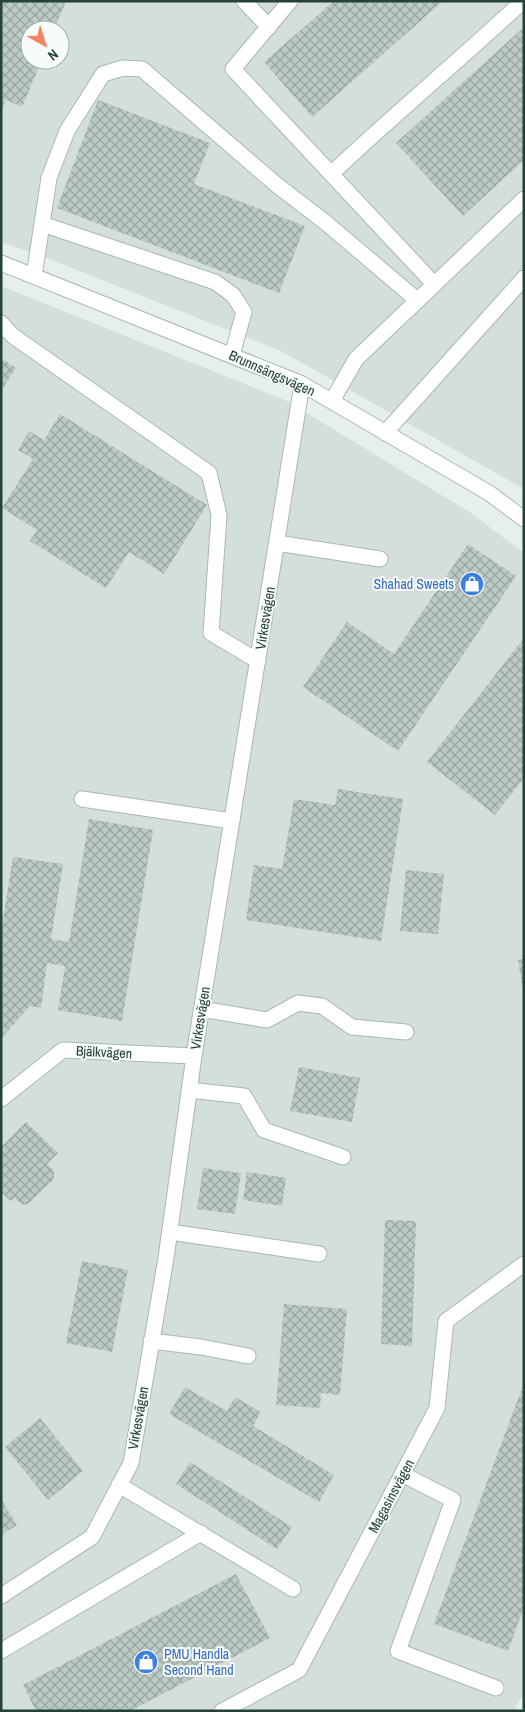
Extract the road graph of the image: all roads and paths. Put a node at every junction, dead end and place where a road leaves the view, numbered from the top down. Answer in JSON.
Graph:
{"nodes":[{"id":1,"x":244,"y":1,"type":"edge"},
{"id":2,"x":290,"y":1,"type":"edge"},
{"id":3,"x":523,"y":1,"type":"edge"},
{"id":4,"x":269,"y":26,"type":"junction"},
{"id":5,"x":331,"y":174,"type":"junction"},
{"id":6,"x":524,"y":199,"type":"edge"},
{"id":7,"x":42,"y":224,"type":"junction"},
{"id":8,"x":1,"y":263,"type":"edge"},
{"id":9,"x":34,"y":276,"type":"junction"},
{"id":10,"x":524,"y":278,"type":"edge"},
{"id":11,"x":434,"y":284,"type":"junction"},
{"id":12,"x":417,"y":300,"type":"junction"},
{"id":13,"x":1,"y":323,"type":"edge"},
{"id":14,"x":232,"y":354,"type":"junction"},
{"id":15,"x":302,"y":384,"type":"junction"},
{"id":16,"x":332,"y":402,"type":"junction"},
{"id":17,"x":385,"y":432,"type":"junction"},
{"id":18,"x":524,"y":519,"type":"edge"},
{"id":19,"x":277,"y":543,"type":"junction"},
{"id":20,"x":380,"y":559,"type":"dead end"},
{"id":21,"x":258,"y":661,"type":"junction"},
{"id":22,"x":82,"y":799,"type":"dead end"},
{"id":23,"x":232,"y":822,"type":"junction"},
{"id":24,"x":201,"y":1009,"type":"junction"},
{"id":25,"x":406,"y":1032,"type":"dead end"},
{"id":26,"x":194,"y":1056,"type":"junction"},
{"id":27,"x":189,"y":1090,"type":"junction"},
{"id":28,"x":1,"y":1099,"type":"edge"},
{"id":29,"x":343,"y":1157,"type":"dead end"},
{"id":30,"x":170,"y":1232,"type":"junction"},
{"id":31,"x":319,"y":1254,"type":"dead end"},
{"id":32,"x":524,"y":1264,"type":"edge"},
{"id":33,"x":152,"y":1341,"type":"junction"},
{"id":34,"x":248,"y":1356,"type":"dead end"},
{"id":35,"x":402,"y":1474,"type":"junction"},
{"id":36,"x":119,"y":1485,"type":"junction"},
{"id":37,"x":201,"y":1533,"type":"junction"},
{"id":38,"x":293,"y":1589,"type":"dead end"},
{"id":39,"x":1,"y":1596,"type":"edge"},
{"id":40,"x":1,"y":1651,"type":"edge"},
{"id":41,"x":496,"y":1688,"type":"dead end"},
{"id":42,"x":222,"y":1711,"type":"edge"}],
"edges":[{"from":1,"to":4,"type":"street"},
{"from":2,"to":4,"type":"street"},
{"from":3,"to":5,"type":"street"},
{"from":4,"to":5,"type":"street"},
{"from":5,"to":11,"type":"street"},
{"from":6,"to":11,"type":"street"},
{"from":7,"to":9,"type":"street"},
{"from":7,"to":12,"type":"street"},
{"from":7,"to":14,"type":"street"},
{"from":8,"to":9,"type":"street","name":"Brunnsängsvägen"},
{"from":9,"to":14,"type":"street","name":"Brunnsängsvägen"},
{"from":10,"to":17,"type":"street"},
{"from":11,"to":12,"type":"street"},
{"from":12,"to":16,"type":"street"},
{"from":13,"to":21,"type":"street"},
{"from":14,"to":15,"type":"street","name":"Brunnsängsvägen"},
{"from":15,"to":16,"type":"street","name":"Brunnsängsvägen"},
{"from":15,"to":19,"type":"street","name":"Virkesvägen"},
{"from":16,"to":17,"type":"street","name":"Brunnsängsvägen"},
{"from":17,"to":18,"type":"street","name":"Brunnsängsvägen"},
{"from":19,"to":20,"type":"street"},
{"from":19,"to":21,"type":"street","name":"Virkesvägen"},
{"from":21,"to":23,"type":"street","name":"Virkesvägen"},
{"from":22,"to":23,"type":"street"},
{"from":23,"to":24,"type":"street","name":"Virkesvägen"},
{"from":24,"to":25,"type":"street"},
{"from":24,"to":26,"type":"street","name":"Virkesvägen"},
{"from":26,"to":27,"type":"street","name":"Virkesvägen"},
{"from":26,"to":28,"type":"street","name":"Bjälkvägen"},
{"from":27,"to":29,"type":"street"},
{"from":27,"to":30,"type":"street","name":"Virkesvägen"},
{"from":30,"to":31,"type":"street"},
{"from":30,"to":33,"type":"street","name":"Virkesvägen"},
{"from":32,"to":35,"type":"street","name":"Magasinsvägen"},
{"from":33,"to":34,"type":"street"},
{"from":33,"to":36,"type":"street","name":"Virkesvägen"},
{"from":35,"to":41,"type":"street"},
{"from":35,"to":42,"type":"street","name":"Magasinsvägen"},
{"from":36,"to":37,"type":"street"},
{"from":36,"to":39,"type":"street","name":"Virkesvägen"},
{"from":37,"to":38,"type":"street"},
{"from":37,"to":40,"type":"street"}]}
